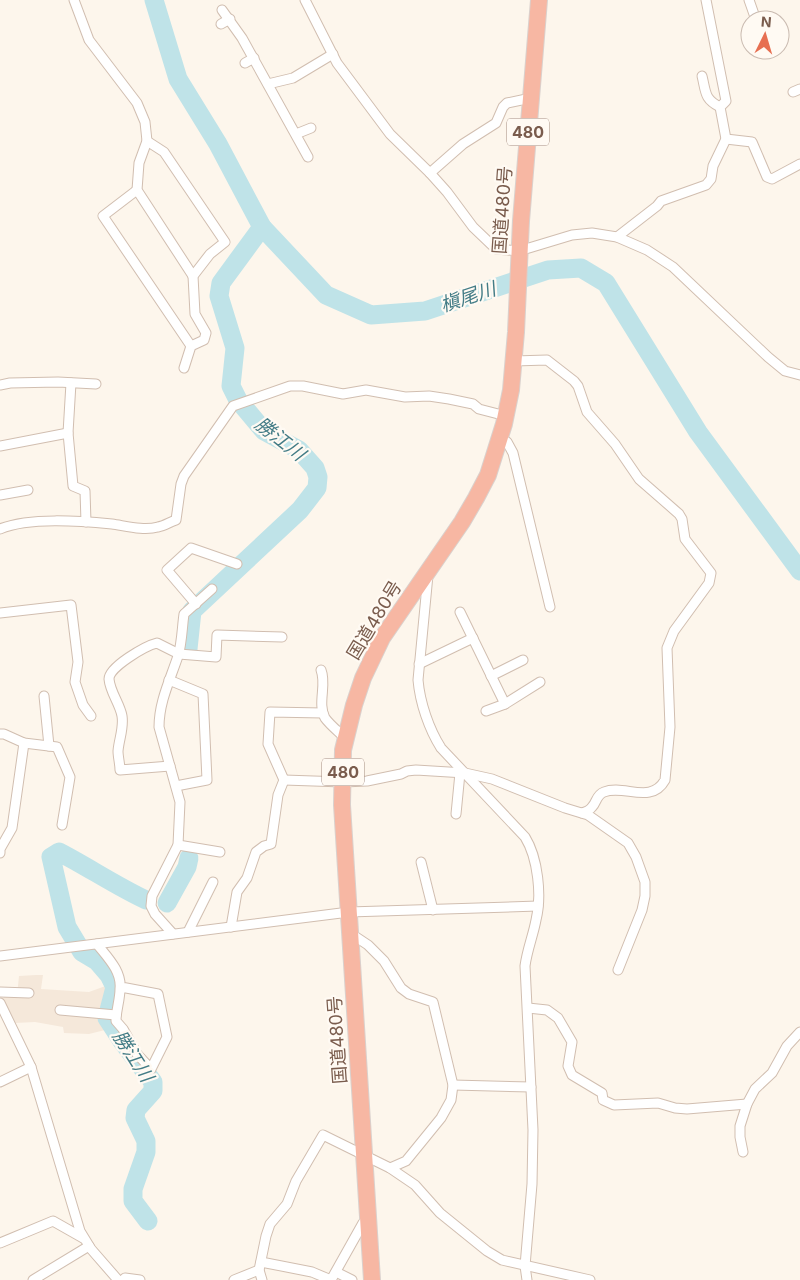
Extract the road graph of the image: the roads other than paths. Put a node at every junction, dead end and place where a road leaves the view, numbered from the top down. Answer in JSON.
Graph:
{"nodes":[{"id":1,"x":74,"y":0,"type":"edge"},
{"id":2,"x":305,"y":0,"type":"edge"},
{"id":3,"x":538,"y":0,"type":"edge"},
{"id":4,"x":706,"y":0,"type":"edge"},
{"id":5,"x":222,"y":10,"type":"dead end"},
{"id":6,"x":230,"y":19,"type":"junction"},
{"id":7,"x":221,"y":24,"type":"dead end"},
{"id":8,"x":332,"y":54,"type":"junction"},
{"id":9,"x":254,"y":58,"type":"junction"},
{"id":10,"x":245,"y":63,"type":"dead end"},
{"id":11,"x":702,"y":76,"type":"dead end"},
{"id":12,"x":268,"y":84,"type":"junction"},
{"id":13,"x":531,"y":98,"type":"junction"},
{"id":14,"x":720,"y":107,"type":"junction"},
{"id":15,"x":311,"y":128,"type":"dead end"},
{"id":16,"x":296,"y":134,"type":"junction"},
{"id":17,"x":726,"y":139,"type":"junction"},
{"id":18,"x":147,"y":142,"type":"junction"},
{"id":19,"x":308,"y":157,"type":"dead end"},
{"id":20,"x":800,"y":164,"type":"edge"},
{"id":21,"x":430,"y":173,"type":"junction"},
{"id":22,"x":137,"y":190,"type":"junction"},
{"id":23,"x":617,"y":237,"type":"junction"},
{"id":24,"x":519,"y":258,"type":"junction"},
{"id":25,"x":193,"y":276,"type":"junction"},
{"id":26,"x":191,"y":346,"type":"junction"},
{"id":27,"x":514,"y":361,"type":"junction"},
{"id":28,"x":184,"y":368,"type":"dead end"},
{"id":29,"x":800,"y":375,"type":"edge"},
{"id":30,"x":71,"y":383,"type":"junction"},
{"id":31,"x":96,"y":384,"type":"dead end"},
{"id":32,"x":0,"y":385,"type":"edge"},
{"id":33,"x":506,"y":416,"type":"junction"},
{"id":34,"x":68,"y":433,"type":"junction"},
{"id":35,"x":501,"y":439,"type":"junction"},
{"id":36,"x":0,"y":446,"type":"edge"},
{"id":37,"x":28,"y":490,"type":"dead end"},
{"id":38,"x":0,"y":495,"type":"edge"},
{"id":39,"x":86,"y":522,"type":"junction"},
{"id":40,"x":0,"y":529,"type":"edge"},
{"id":41,"x":237,"y":564,"type":"dead end"},
{"id":42,"x":428,"y":570,"type":"junction"},
{"id":43,"x":212,"y":589,"type":"dead end"},
{"id":44,"x":196,"y":604,"type":"junction"},
{"id":45,"x":550,"y":607,"type":"dead end"},
{"id":46,"x":460,"y":612,"type":"dead end"},
{"id":47,"x":0,"y":613,"type":"edge"},
{"id":48,"x":282,"y":637,"type":"dead end"},
{"id":49,"x":473,"y":638,"type":"junction"},
{"id":50,"x":178,"y":654,"type":"junction"},
{"id":51,"x":523,"y":660,"type":"dead end"},
{"id":52,"x":419,"y":664,"type":"junction"},
{"id":53,"x":321,"y":670,"type":"dead end"},
{"id":54,"x":491,"y":676,"type":"junction"},
{"id":55,"x":169,"y":680,"type":"junction"},
{"id":56,"x":540,"y":682,"type":"dead end"},
{"id":57,"x":44,"y":696,"type":"dead end"},
{"id":58,"x":505,"y":704,"type":"junction"},
{"id":59,"x":486,"y":711,"type":"dead end"},
{"id":60,"x":324,"y":713,"type":"junction"},
{"id":61,"x":91,"y":716,"type":"dead end"},
{"id":62,"x":0,"y":734,"type":"edge"},
{"id":63,"x":345,"y":738,"type":"junction"},
{"id":64,"x":24,"y":743,"type":"junction"},
{"id":65,"x":49,"y":746,"type":"junction"},
{"id":66,"x":170,"y":766,"type":"junction"},
{"id":67,"x":463,"y":773,"type":"junction"},
{"id":68,"x":284,"y":780,"type":"junction"},
{"id":69,"x":343,"y":782,"type":"junction"},
{"id":70,"x":176,"y":786,"type":"junction"},
{"id":71,"x":582,"y":813,"type":"junction"},
{"id":72,"x":456,"y":814,"type":"dead end"},
{"id":73,"x":62,"y":825,"type":"dead end"},
{"id":74,"x":178,"y":845,"type":"junction"},
{"id":75,"x":0,"y":849,"type":"edge"},
{"id":76,"x":220,"y":852,"type":"dead end"},
{"id":77,"x":0,"y":853,"type":"edge"},
{"id":78,"x":421,"y":862,"type":"dead end"},
{"id":79,"x":213,"y":882,"type":"dead end"},
{"id":80,"x":538,"y":906,"type":"junction"},
{"id":81,"x":433,"y":910,"type":"junction"},
{"id":82,"x":349,"y":912,"type":"junction"},
{"id":83,"x":231,"y":927,"type":"junction"},
{"id":84,"x":188,"y":932,"type":"junction"},
{"id":85,"x":350,"y":933,"type":"junction"},
{"id":86,"x":173,"y":934,"type":"junction"},
{"id":87,"x":97,"y":944,"type":"junction"},
{"id":88,"x":0,"y":956,"type":"edge"},
{"id":89,"x":618,"y":970,"type":"dead end"},
{"id":90,"x":121,"y":987,"type":"junction"},
{"id":91,"x":0,"y":992,"type":"edge"},
{"id":92,"x":29,"y":993,"type":"dead end"},
{"id":93,"x":0,"y":1003,"type":"edge"},
{"id":94,"x":528,"y":1008,"type":"junction"},
{"id":95,"x":60,"y":1010,"type":"dead end"},
{"id":96,"x":111,"y":1014,"type":"junction"},
{"id":97,"x":800,"y":1032,"type":"edge"},
{"id":98,"x":31,"y":1067,"type":"junction"},
{"id":99,"x":0,"y":1082,"type":"edge"},
{"id":100,"x":453,"y":1085,"type":"junction"},
{"id":101,"x":531,"y":1088,"type":"junction"},
{"id":102,"x":747,"y":1104,"type":"junction"},
{"id":103,"x":743,"y":1152,"type":"dead end"},
{"id":104,"x":364,"y":1154,"type":"junction"},
{"id":105,"x":390,"y":1168,"type":"junction"},
{"id":106,"x":368,"y":1222,"type":"junction"},
{"id":107,"x":87,"y":1242,"type":"junction"},
{"id":108,"x":0,"y":1243,"type":"edge"},
{"id":109,"x":260,"y":1266,"type":"junction"},
{"id":110,"x":525,"y":1266,"type":"junction"},
{"id":111,"x":333,"y":1277,"type":"edge"},
{"id":112,"x":33,"y":1280,"type":"edge"},
{"id":113,"x":118,"y":1280,"type":"edge"},
{"id":114,"x":122,"y":1280,"type":"edge"},
{"id":115,"x":140,"y":1280,"type":"edge"},
{"id":116,"x":234,"y":1280,"type":"edge"},
{"id":117,"x":262,"y":1280,"type":"edge"},
{"id":118,"x":352,"y":1280,"type":"edge"},
{"id":119,"x":372,"y":1280,"type":"edge"},
{"id":120,"x":527,"y":1280,"type":"edge"},
{"id":121,"x":589,"y":1280,"type":"edge"}],
"edges":[{"from":1,"to":18,"type":"street"},
{"from":2,"to":8,"type":"street"},
{"from":3,"to":13,"type":"highway","name":"国道480号","number":"480"},
{"from":4,"to":14,"type":"street"},
{"from":5,"to":6,"type":"street"},
{"from":6,"to":7,"type":"street"},
{"from":6,"to":9,"type":"street"},
{"from":8,"to":12,"type":"street"},
{"from":8,"to":21,"type":"street"},
{"from":9,"to":10,"type":"street"},
{"from":9,"to":12,"type":"street"},
{"from":11,"to":14,"type":"street"},
{"from":12,"to":16,"type":"street"},
{"from":13,"to":21,"type":"street"},
{"from":13,"to":24,"type":"highway","name":"国道480号","number":"480"},
{"from":14,"to":17,"type":"street"},
{"from":15,"to":16,"type":"street"},
{"from":16,"to":19,"type":"street"},
{"from":17,"to":20,"type":"street"},
{"from":17,"to":23,"type":"street"},
{"from":18,"to":22,"type":"street"},
{"from":18,"to":25,"type":"street"},
{"from":21,"to":24,"type":"street"},
{"from":22,"to":25,"type":"street"},
{"from":22,"to":26,"type":"street"},
{"from":23,"to":24,"type":"street"},
{"from":23,"to":29,"type":"street"},
{"from":24,"to":27,"type":"highway","name":"国道480号","number":"480"},
{"from":25,"to":26,"type":"street"},
{"from":26,"to":28,"type":"street"},
{"from":27,"to":33,"type":"highway","name":"国道480号","number":"480"},
{"from":27,"to":71,"type":"street"},
{"from":30,"to":31,"type":"street"},
{"from":30,"to":32,"type":"street"},
{"from":30,"to":34,"type":"street"},
{"from":33,"to":35,"type":"highway","name":"国道480号","number":"480"},
{"from":33,"to":39,"type":"street"},
{"from":34,"to":36,"type":"street"},
{"from":34,"to":39,"type":"street"},
{"from":35,"to":42,"type":"highway","name":"国道480号","number":"480"},
{"from":35,"to":45,"type":"street"},
{"from":37,"to":38,"type":"street"},
{"from":39,"to":40,"type":"street"},
{"from":41,"to":44,"type":"street"},
{"from":42,"to":52,"type":"street"},
{"from":42,"to":63,"type":"highway","name":"国道480号","number":"480"},
{"from":43,"to":44,"type":"street"},
{"from":44,"to":50,"type":"street"},
{"from":46,"to":49,"type":"street"},
{"from":47,"to":61,"type":"street"},
{"from":48,"to":50,"type":"street"},
{"from":49,"to":52,"type":"street"},
{"from":49,"to":54,"type":"street"},
{"from":50,"to":55,"type":"street"},
{"from":50,"to":66,"type":"street"},
{"from":51,"to":54,"type":"street"},
{"from":52,"to":67,"type":"street"},
{"from":53,"to":60,"type":"street"},
{"from":54,"to":58,"type":"street"},
{"from":55,"to":66,"type":"street"},
{"from":55,"to":70,"type":"street"},
{"from":56,"to":58,"type":"street"},
{"from":57,"to":65,"type":"street"},
{"from":58,"to":59,"type":"street"},
{"from":60,"to":63,"type":"street"},
{"from":60,"to":68,"type":"street"},
{"from":62,"to":64,"type":"street"},
{"from":63,"to":69,"type":"highway","name":"国道480号","number":"480"},
{"from":64,"to":65,"type":"street"},
{"from":64,"to":75,"type":"street"},
{"from":65,"to":73,"type":"street"},
{"from":66,"to":70,"type":"street"},
{"from":67,"to":69,"type":"street"},
{"from":67,"to":71,"type":"street"},
{"from":67,"to":72,"type":"street"},
{"from":67,"to":80,"type":"street"},
{"from":68,"to":69,"type":"street"},
{"from":68,"to":83,"type":"street"},
{"from":69,"to":82,"type":"highway","name":"国道480号","number":"480"},
{"from":70,"to":74,"type":"street"},
{"from":71,"to":89,"type":"street"},
{"from":74,"to":76,"type":"street"},
{"from":74,"to":86,"type":"street"},
{"from":75,"to":77,"type":"street"},
{"from":78,"to":81,"type":"street"},
{"from":79,"to":84,"type":"street"},
{"from":80,"to":81,"type":"street"},
{"from":80,"to":94,"type":"street"},
{"from":81,"to":82,"type":"street"},
{"from":82,"to":83,"type":"street"},
{"from":82,"to":85,"type":"highway","name":"国道480号","number":"480"},
{"from":83,"to":84,"type":"street"},
{"from":84,"to":86,"type":"street"},
{"from":85,"to":100,"type":"street"},
{"from":85,"to":104,"type":"highway","name":"国道480号","number":"480"},
{"from":86,"to":87,"type":"street"},
{"from":87,"to":88,"type":"street"},
{"from":87,"to":90,"type":"street"},
{"from":90,"to":96,"type":"street"},
{"from":90,"to":96,"type":"street"},
{"from":91,"to":92,"type":"street"},
{"from":93,"to":98,"type":"street"},
{"from":94,"to":101,"type":"street"},
{"from":94,"to":102,"type":"street"},
{"from":95,"to":96,"type":"street"},
{"from":97,"to":102,"type":"street"},
{"from":98,"to":99,"type":"street"},
{"from":98,"to":107,"type":"street"},
{"from":100,"to":101,"type":"street"},
{"from":100,"to":105,"type":"street"},
{"from":101,"to":110,"type":"street"},
{"from":102,"to":103,"type":"street"},
{"from":104,"to":105,"type":"street"},
{"from":104,"to":106,"type":"highway","name":"国道480号","number":"480"},
{"from":104,"to":109,"type":"street"},
{"from":105,"to":110,"type":"street"},
{"from":106,"to":111,"type":"street"},
{"from":106,"to":119,"type":"highway","name":"国道480号","number":"480"},
{"from":107,"to":108,"type":"street"},
{"from":107,"to":112,"type":"street"},
{"from":107,"to":113,"type":"street"},
{"from":109,"to":111,"type":"street"},
{"from":109,"to":116,"type":"street"},
{"from":109,"to":117,"type":"street"},
{"from":110,"to":120,"type":"street"},
{"from":110,"to":121,"type":"street"},
{"from":111,"to":118,"type":"street"},
{"from":114,"to":115,"type":"street"}]}
